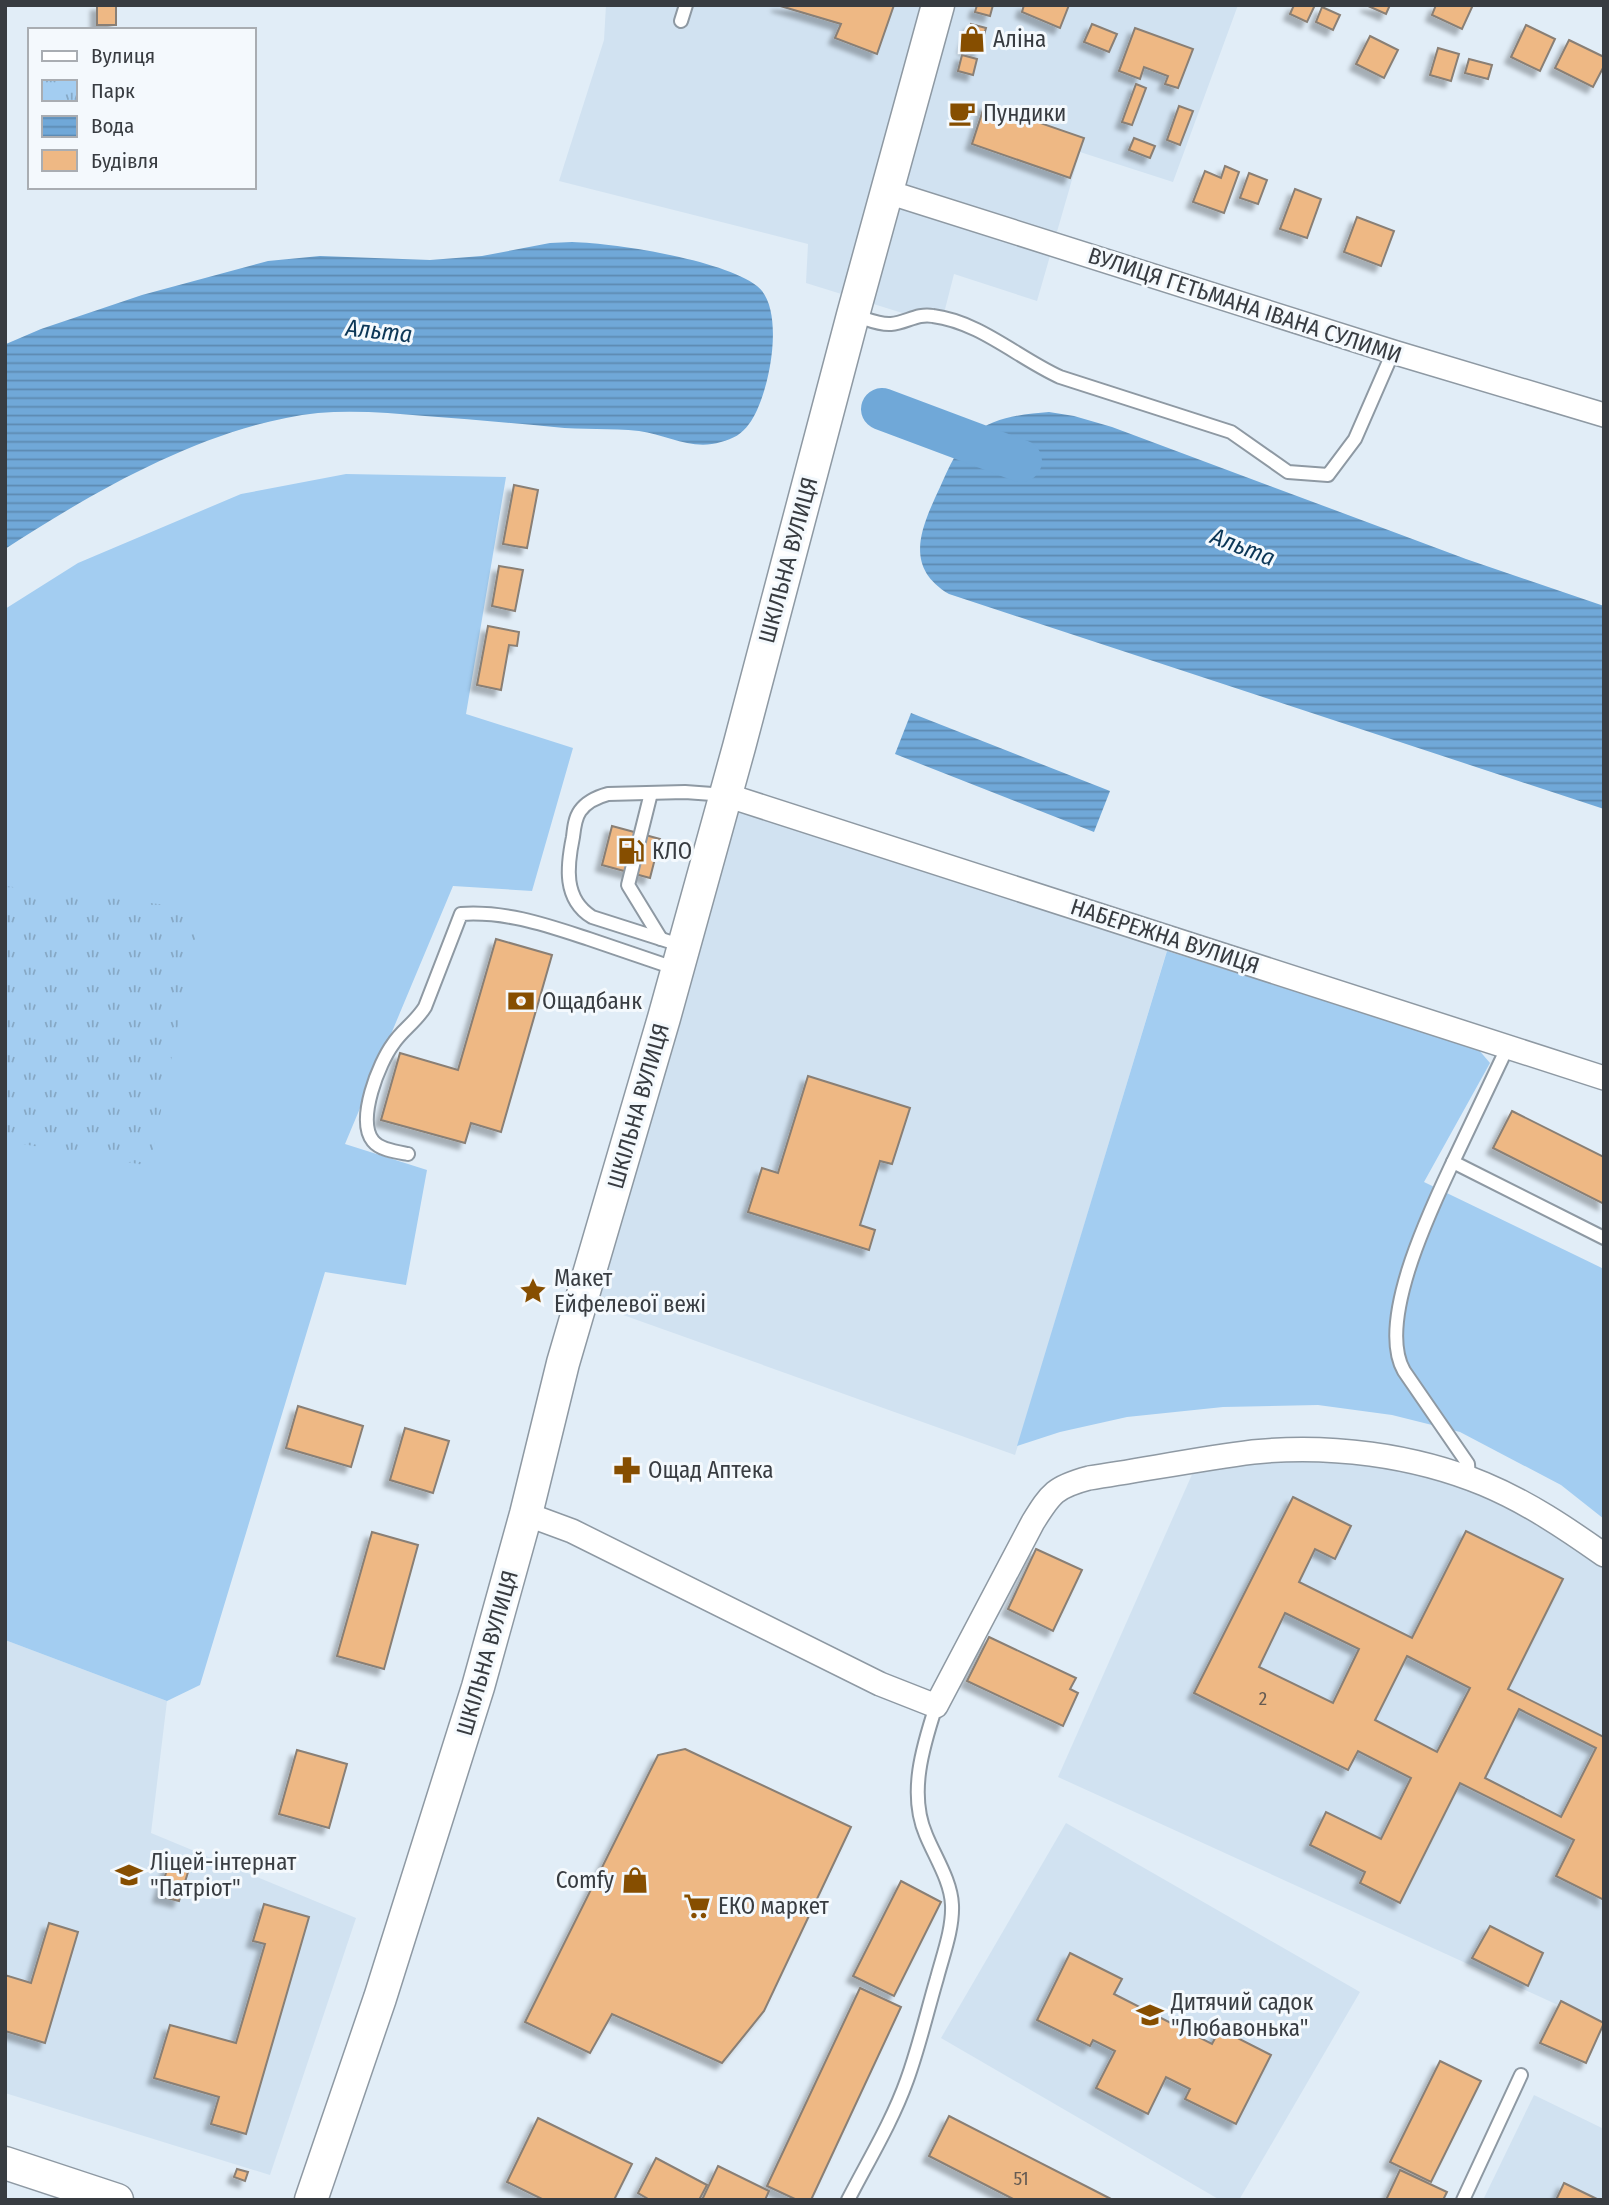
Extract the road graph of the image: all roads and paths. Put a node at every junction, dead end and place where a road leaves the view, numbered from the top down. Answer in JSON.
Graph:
{"nodes":[{"id":1,"x":686,"y":5,"type":"edge"},
{"id":2,"x":938,"y":5,"type":"edge"},
{"id":3,"x":681,"y":21,"type":"dead end"},
{"id":4,"x":888,"y":192,"type":"junction"},
{"id":5,"x":853,"y":315,"type":"junction"},
{"id":6,"x":1393,"y":352,"type":"junction"},
{"id":7,"x":1604,"y":415,"type":"edge"},
{"id":8,"x":651,"y":793,"type":"junction"},
{"id":9,"x":726,"y":795,"type":"junction"},
{"id":10,"x":674,"y":951,"type":"junction"},
{"id":11,"x":1508,"y":1046,"type":"junction"},
{"id":12,"x":1604,"y":1078,"type":"edge"},
{"id":13,"x":408,"y":1154,"type":"dead end"},
{"id":14,"x":1452,"y":1162,"type":"junction"},
{"id":15,"x":1604,"y":1238,"type":"edge"},
{"id":16,"x":1469,"y":1478,"type":"junction"},
{"id":17,"x":526,"y":1514,"type":"junction"},
{"id":18,"x":1604,"y":1555,"type":"edge"},
{"id":19,"x":936,"y":1706,"type":"junction"},
{"id":20,"x":1521,"y":2075,"type":"dead end"},
{"id":21,"x":5,"y":2163,"type":"edge"},
{"id":22,"x":117,"y":2200,"type":"edge"},
{"id":23,"x":311,"y":2200,"type":"edge"},
{"id":24,"x":848,"y":2200,"type":"edge"},
{"id":25,"x":1462,"y":2200,"type":"edge"}],
"edges":[{"from":1,"to":3,"type":"lane"},
{"from":2,"to":4,"type":"main road","name":"ШКІЛЬНА ВУЛИЦЯ"},
{"from":4,"to":5,"type":"main road","name":"ШКІЛЬНА ВУЛИЦЯ"},
{"from":4,"to":6,"type":"street","name":"ВУЛИЦЯ ГЕТЬМАНА ІВАНА СУЛИМИ"},
{"from":5,"to":6,"type":"lane"},
{"from":5,"to":9,"type":"main road","name":"ШКІЛЬНА ВУЛИЦЯ"},
{"from":6,"to":7,"type":"street","name":"ВУЛИЦЯ ГЕТЬМАНА ІВАНА СУЛИМИ"},
{"from":8,"to":9,"type":"lane"},
{"from":8,"to":10,"type":"lane"},
{"from":8,"to":10,"type":"lane"},
{"from":9,"to":10,"type":"main road","name":"ШКІЛЬНА ВУЛИЦЯ"},
{"from":9,"to":11,"type":"street","name":"НАБЕРЕЖНА ВУЛИЦЯ"},
{"from":10,"to":13,"type":"lane"},
{"from":10,"to":17,"type":"main road","name":"ШКІЛЬНА ВУЛИЦЯ"},
{"from":11,"to":12,"type":"street","name":"НАБЕРЕЖНА ВУЛИЦЯ"},
{"from":11,"to":14,"type":"lane"},
{"from":14,"to":15,"type":"lane"},
{"from":14,"to":16,"type":"lane"},
{"from":16,"to":18,"type":"street"},
{"from":16,"to":19,"type":"street"},
{"from":17,"to":19,"type":"street"},
{"from":17,"to":23,"type":"main road","name":"ШКІЛЬНА ВУЛИЦЯ"},
{"from":19,"to":24,"type":"lane"},
{"from":20,"to":25,"type":"lane"},
{"from":21,"to":22,"type":"main road"}]}
